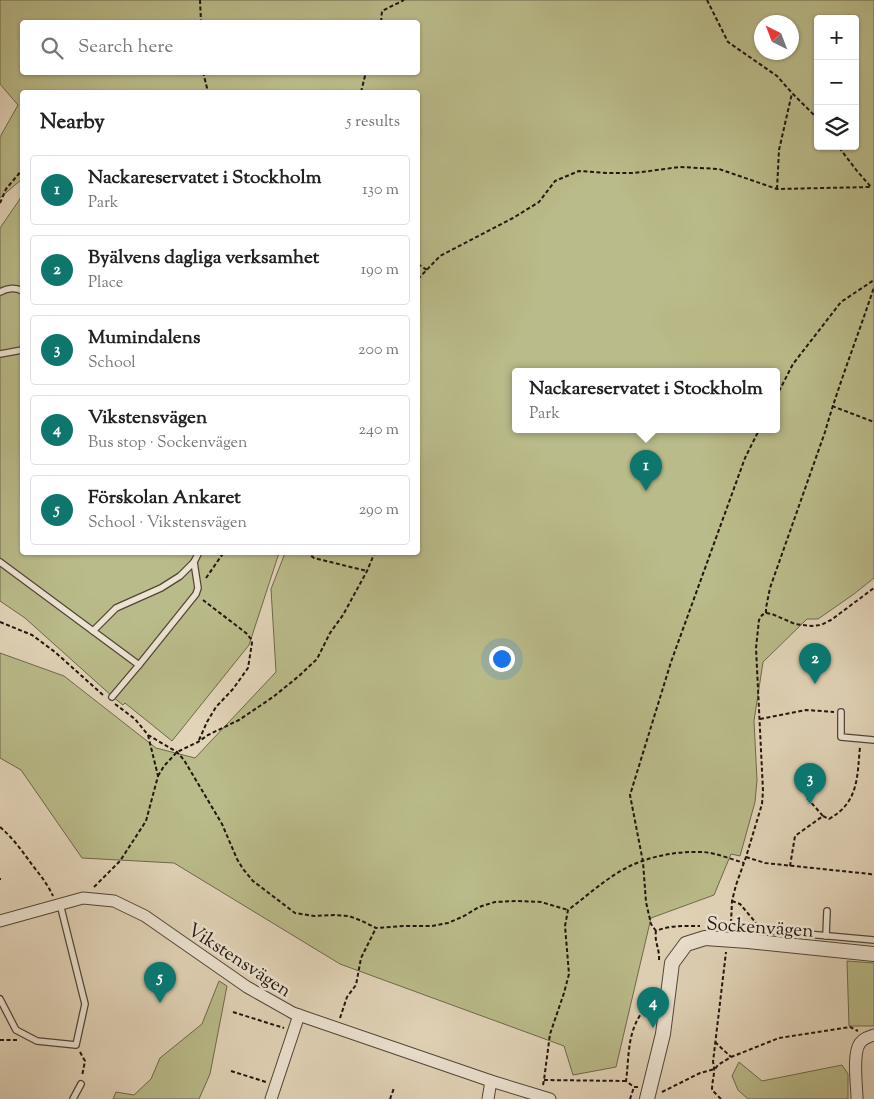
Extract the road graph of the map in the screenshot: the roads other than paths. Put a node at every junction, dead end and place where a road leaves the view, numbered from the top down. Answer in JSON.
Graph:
{"nodes":[{"id":1,"x":20,"y":289,"type":"edge"},
{"id":2,"x":0,"y":292,"type":"edge"},
{"id":3,"x":20,"y":350,"type":"edge"},
{"id":4,"x":0,"y":354,"type":"edge"},
{"id":5,"x":198,"y":555,"type":"edge"},
{"id":6,"x":0,"y":562,"type":"edge"},
{"id":7,"x":194,"y":562,"type":"junction"},
{"id":8,"x":92,"y":631,"type":"junction"},
{"id":9,"x":139,"y":665,"type":"junction"},
{"id":10,"x":111,"y":699,"type":"road end"},
{"id":11,"x":841,"y":712,"type":"road end"},
{"id":12,"x":874,"y":740,"type":"edge"},
{"id":13,"x":60,"y":904,"type":"junction"},
{"id":14,"x":827,"y":911,"type":"dead end"},
{"id":15,"x":0,"y":921,"type":"edge"},
{"id":16,"x":826,"y":936,"type":"junction"},
{"id":17,"x":874,"y":940,"type":"edge"},
{"id":18,"x":748,"y":941,"type":"junction"},
{"id":19,"x":874,"y":954,"type":"edge"},
{"id":20,"x":0,"y":1000,"type":"edge"},
{"id":21,"x":299,"y":1015,"type":"junction"},
{"id":22,"x":870,"y":1036,"type":"edge"},
{"id":23,"x":492,"y":1081,"type":"junction"},
{"id":24,"x":81,"y":1084,"type":"road end"},
{"id":25,"x":545,"y":1097,"type":"edge"},
{"id":26,"x":73,"y":1099,"type":"edge"},
{"id":27,"x":271,"y":1099,"type":"edge"},
{"id":28,"x":488,"y":1099,"type":"edge"},
{"id":29,"x":647,"y":1099,"type":"edge"},
{"id":30,"x":857,"y":1099,"type":"edge"}],
"edges":[{"from":1,"to":2,"type":"lane"},
{"from":3,"to":4,"type":"lane"},
{"from":5,"to":7,"type":"lane"},
{"from":6,"to":8,"type":"lane"},
{"from":7,"to":8,"type":"lane"},
{"from":7,"to":9,"type":"lane"},
{"from":8,"to":9,"type":"lane"},
{"from":9,"to":10,"type":"lane"},
{"from":11,"to":12,"type":"lane"},
{"from":13,"to":15,"type":"street","name":"Vikstensvägen"},
{"from":13,"to":20,"type":"lane"},
{"from":13,"to":21,"type":"street","name":"Vikstensvägen"},
{"from":14,"to":16,"type":"lane"},
{"from":16,"to":17,"type":"lane"},
{"from":16,"to":18,"type":"lane"},
{"from":18,"to":19,"type":"street","name":"Sockenvägen"},
{"from":18,"to":29,"type":"street","name":"Sockenvägen"},
{"from":21,"to":23,"type":"street","name":"Vikstensvägen"},
{"from":21,"to":27,"type":"street"},
{"from":22,"to":30,"type":"street"},
{"from":23,"to":25,"type":"street","name":"Vikstensvägen"},
{"from":23,"to":28,"type":"street"},
{"from":24,"to":26,"type":"lane"}]}
